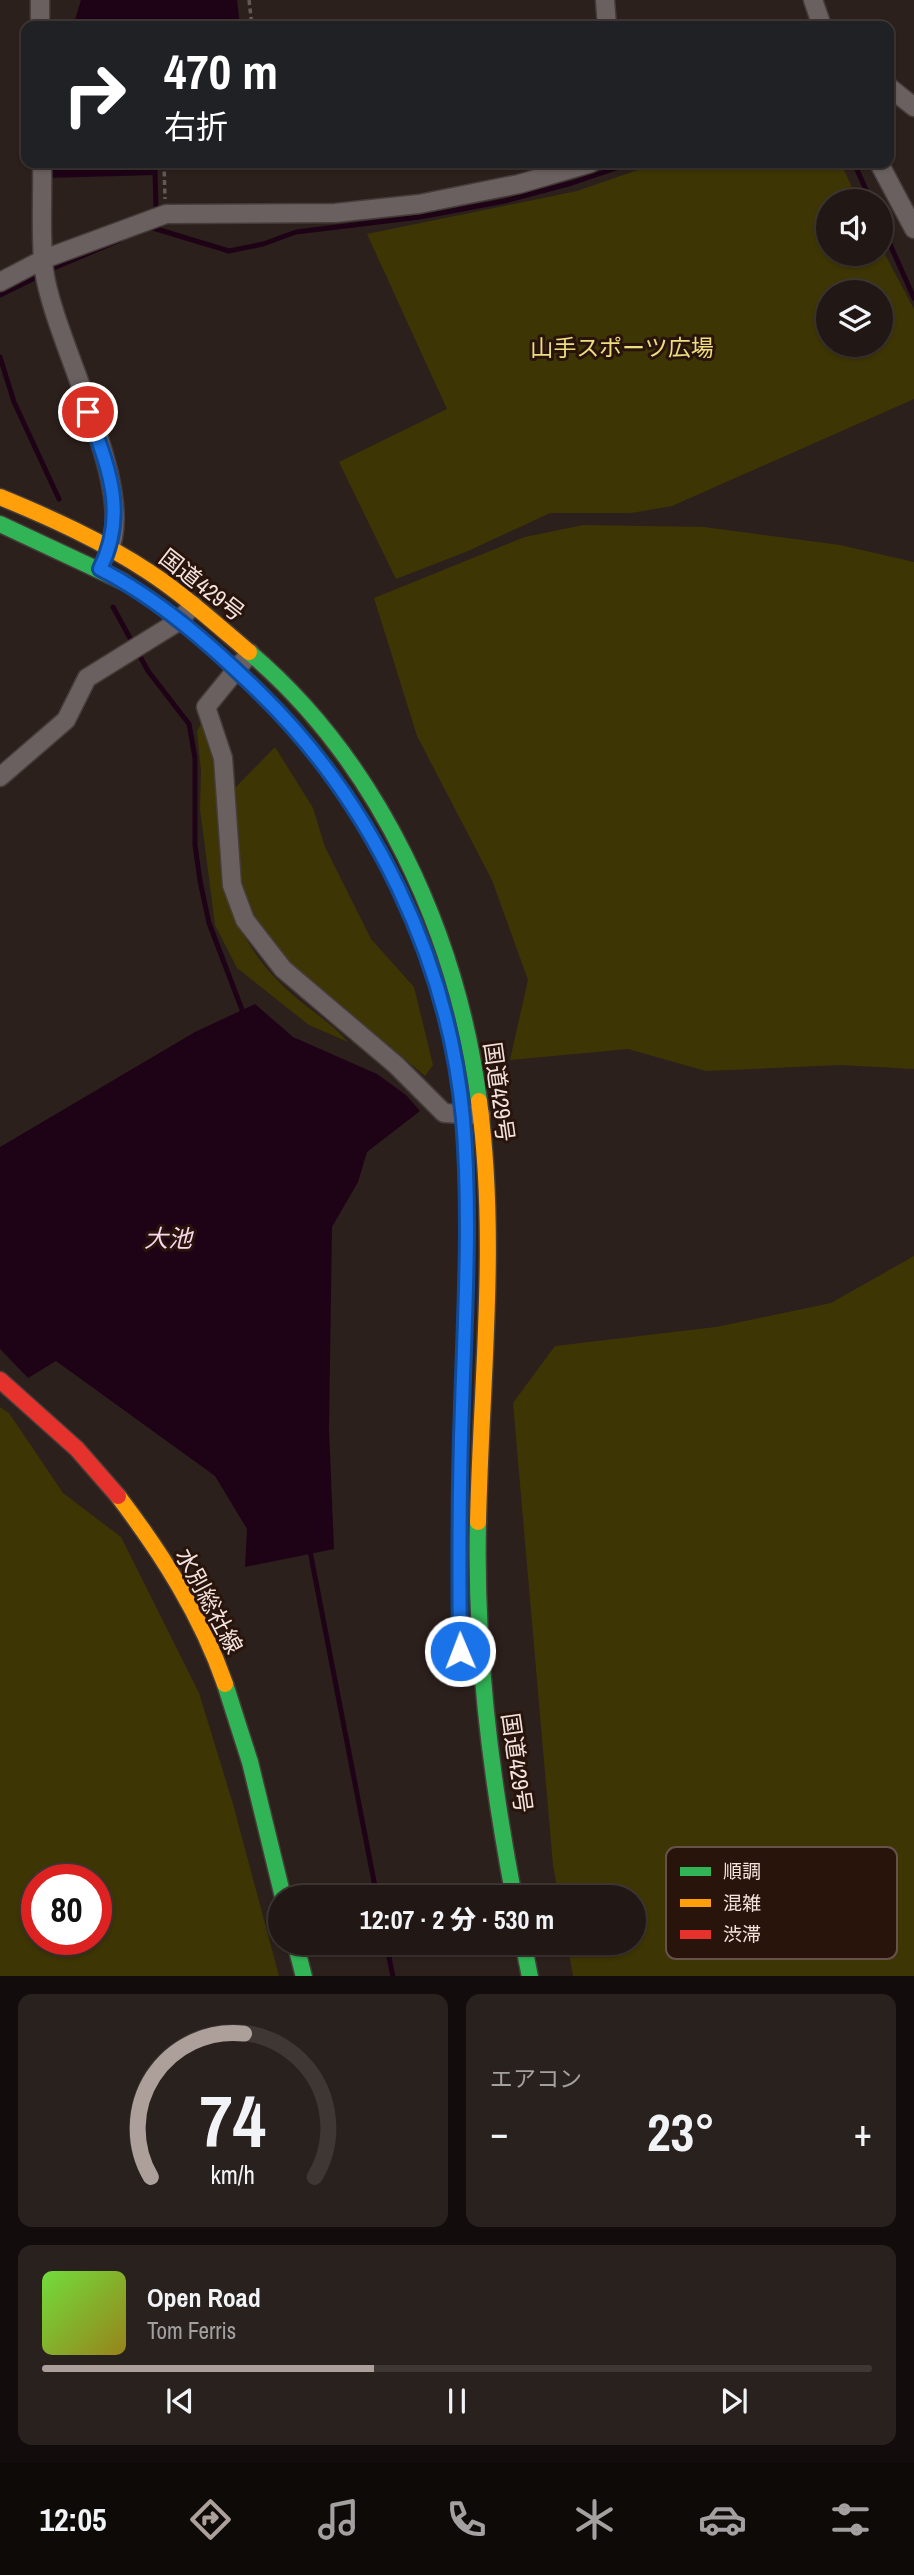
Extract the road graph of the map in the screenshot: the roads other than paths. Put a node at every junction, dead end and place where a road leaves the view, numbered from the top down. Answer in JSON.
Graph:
{"nodes":[{"id":1,"x":605,"y":0,"type":"edge"},
{"id":2,"x":813,"y":0,"type":"edge"},
{"id":3,"x":42,"y":3,"type":"edge"},
{"id":4,"x":40,"y":21,"type":"edge"},
{"id":5,"x":607,"y":21,"type":"edge"},
{"id":6,"x":820,"y":21,"type":"edge"},
{"id":7,"x":894,"y":91,"type":"edge"},
{"id":8,"x":914,"y":107,"type":"edge"},
{"id":9,"x":42,"y":168,"type":"edge"},
{"id":10,"x":574,"y":168,"type":"edge"},
{"id":11,"x":882,"y":168,"type":"edge"},
{"id":12,"x":914,"y":229,"type":"edge"},
{"id":13,"x":45,"y":269,"type":"junction"},
{"id":14,"x":0,"y":282,"type":"edge"},
{"id":15,"x":0,"y":496,"type":"edge"},
{"id":16,"x":0,"y":524,"type":"edge"},
{"id":17,"x":110,"y":549,"type":"junction"},
{"id":18,"x":100,"y":569,"type":"junction"},
{"id":19,"x":140,"y":592,"type":"dead end"},
{"id":20,"x":193,"y":605,"type":"junction"},
{"id":21,"x":160,"y":607,"type":"dead end"},
{"id":22,"x":184,"y":625,"type":"junction"},
{"id":23,"x":250,"y":653,"type":"junction"},
{"id":24,"x":0,"y":777,"type":"edge"},
{"id":25,"x":460,"y":1097,"type":"dead end"},
{"id":26,"x":481,"y":1115,"type":"junction"},
{"id":27,"x":463,"y":1122,"type":"junction"},
{"id":28,"x":0,"y":1380,"type":"edge"},
{"id":29,"x":280,"y":1885,"type":"edge"},
{"id":30,"x":512,"y":1885,"type":"edge"},
{"id":31,"x":298,"y":1955,"type":"edge"},
{"id":32,"x":526,"y":1955,"type":"edge"},
{"id":33,"x":304,"y":1976,"type":"edge"},
{"id":34,"x":530,"y":1976,"type":"edge"}],
"edges":[{"from":1,"to":5,"type":"street"},
{"from":2,"to":6,"type":"street"},
{"from":3,"to":4,"type":"street"},
{"from":7,"to":8,"type":"street"},
{"from":9,"to":13,"type":"street"},
{"from":10,"to":13,"type":"street"},
{"from":11,"to":12,"type":"street"},
{"from":13,"to":14,"type":"street"},
{"from":13,"to":17,"type":"street"},
{"from":15,"to":17,"type":"main road","name":"国道429号"},
{"from":16,"to":18,"type":"main road","name":"国道429号"},
{"from":17,"to":18,"type":"street"},
{"from":17,"to":20,"type":"main road","name":"国道429号"},
{"from":18,"to":19,"type":"main road","name":"国道429号"},
{"from":20,"to":22,"type":"street"},
{"from":20,"to":23,"type":"main road","name":"国道429号"},
{"from":21,"to":22,"type":"main road","name":"国道429号"},
{"from":22,"to":24,"type":"street"},
{"from":23,"to":26,"type":"main road","name":"国道429号"},
{"from":23,"to":27,"type":"street"},
{"from":25,"to":27,"type":"main road","name":"国道429号"},
{"from":26,"to":27,"type":"street"},
{"from":26,"to":30,"type":"main road","name":"国道429号"},
{"from":28,"to":29,"type":"main road","name":"水別総社線"},
{"from":31,"to":33,"type":"main road"},
{"from":32,"to":34,"type":"main road"}]}
